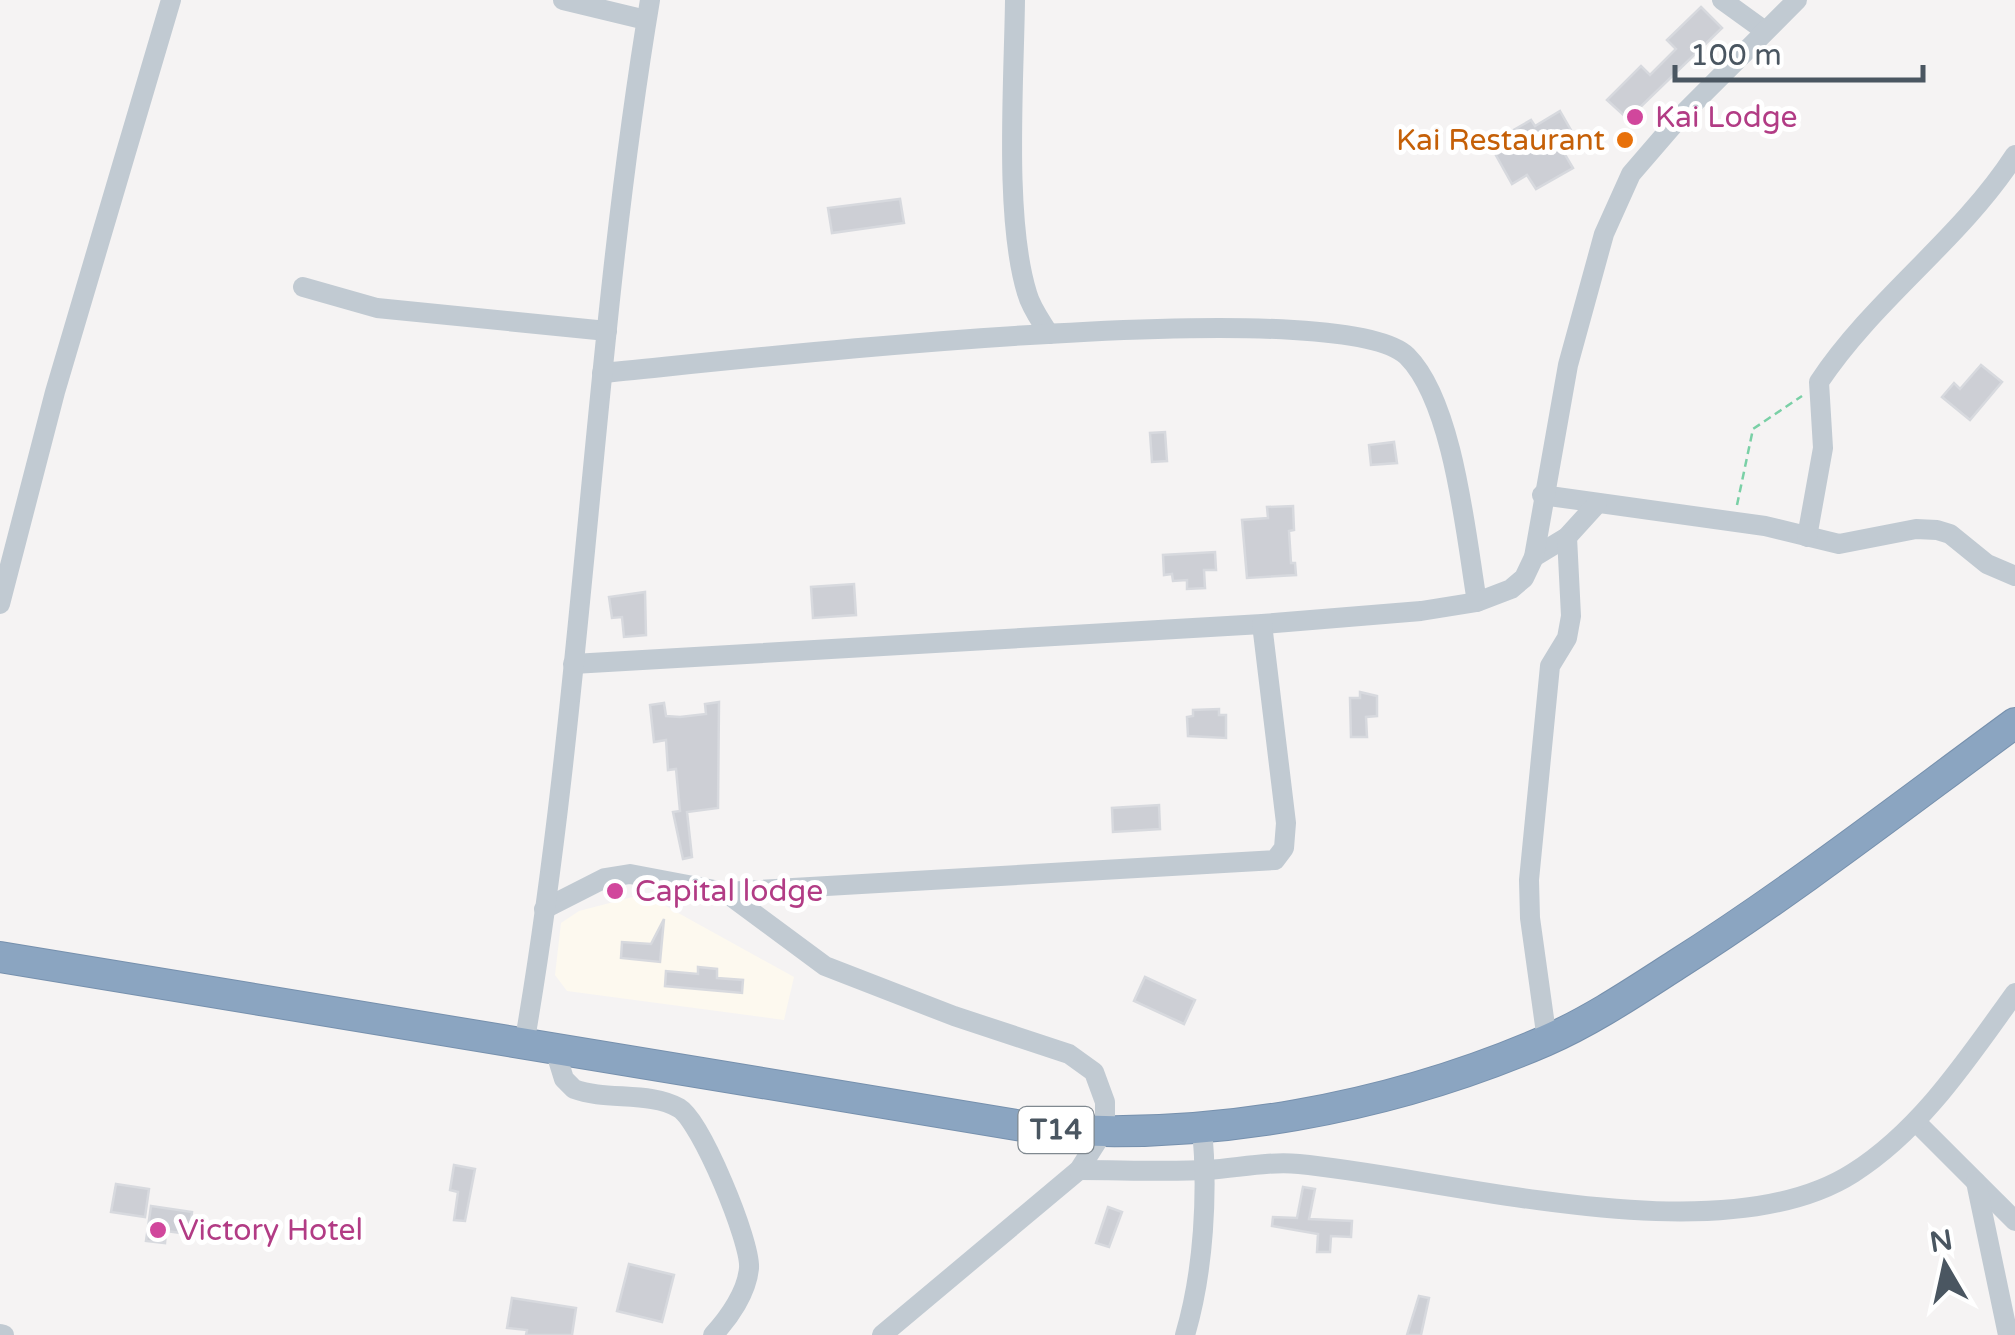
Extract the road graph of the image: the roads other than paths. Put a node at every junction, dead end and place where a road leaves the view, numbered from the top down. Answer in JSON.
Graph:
{"nodes":[{"id":1,"x":170,"y":0,"type":"edge"},
{"id":2,"x":563,"y":0,"type":"edge"},
{"id":3,"x":1015,"y":0,"type":"edge"},
{"id":4,"x":1722,"y":0,"type":"edge"},
{"id":5,"x":1798,"y":0,"type":"edge"},
{"id":6,"x":648,"y":10,"type":"edge"},
{"id":7,"x":1765,"y":31,"type":"junction"},
{"id":8,"x":2015,"y":156,"type":"edge"},
{"id":9,"x":302,"y":287,"type":"dead end"},
{"id":10,"x":607,"y":331,"type":"junction"},
{"id":11,"x":1048,"y":334,"type":"junction"},
{"id":12,"x":602,"y":373,"type":"junction"},
{"id":13,"x":1542,"y":495,"type":"junction"},
{"id":14,"x":1597,"y":504,"type":"junction"},
{"id":15,"x":1568,"y":536,"type":"junction"},
{"id":16,"x":1807,"y":537,"type":"junction"},
{"id":17,"x":1534,"y":557,"type":"junction"},
{"id":18,"x":2015,"y":576,"type":"edge"},
{"id":19,"x":1478,"y":602,"type":"junction"},
{"id":20,"x":0,"y":604,"type":"edge"},
{"id":21,"x":1262,"y":624,"type":"junction"},
{"id":22,"x":573,"y":664,"type":"junction"},
{"id":23,"x":2015,"y":722,"type":"edge"},
{"id":24,"x":725,"y":892,"type":"junction"},
{"id":25,"x":544,"y":908,"type":"junction"},
{"id":26,"x":0,"y":957,"type":"edge"},
{"id":27,"x":2015,"y":993,"type":"edge"},
{"id":28,"x":1547,"y":1040,"type":"junction"},
{"id":29,"x":524,"y":1044,"type":"junction"},
{"id":30,"x":555,"y":1050,"type":"junction"},
{"id":31,"x":1916,"y":1122,"type":"junction"},
{"id":32,"x":1202,"y":1126,"type":"junction"},
{"id":33,"x":1104,"y":1129,"type":"junction"},
{"id":34,"x":1079,"y":1170,"type":"junction"},
{"id":35,"x":1206,"y":1170,"type":"junction"},
{"id":36,"x":1976,"y":1182,"type":"junction"},
{"id":37,"x":2015,"y":1221,"type":"edge"},
{"id":38,"x":713,"y":1335,"type":"edge"},
{"id":39,"x":882,"y":1335,"type":"edge"},
{"id":40,"x":1185,"y":1335,"type":"edge"},
{"id":41,"x":2008,"y":1335,"type":"edge"}],
"edges":[{"from":1,"to":20,"type":"street"},
{"from":2,"to":6,"type":"street"},
{"from":3,"to":11,"type":"street"},
{"from":4,"to":7,"type":"street"},
{"from":5,"to":7,"type":"street"},
{"from":6,"to":10,"type":"street"},
{"from":7,"to":13,"type":"street"},
{"from":8,"to":16,"type":"street"},
{"from":9,"to":10,"type":"street"},
{"from":10,"to":12,"type":"street"},
{"from":11,"to":12,"type":"street"},
{"from":11,"to":19,"type":"street"},
{"from":12,"to":22,"type":"street"},
{"from":13,"to":14,"type":"street"},
{"from":13,"to":17,"type":"street"},
{"from":14,"to":15,"type":"street"},
{"from":14,"to":16,"type":"street"},
{"from":15,"to":17,"type":"street"},
{"from":15,"to":28,"type":"street"},
{"from":16,"to":18,"type":"street"},
{"from":17,"to":19,"type":"street"},
{"from":19,"to":21,"type":"street"},
{"from":21,"to":22,"type":"street"},
{"from":21,"to":24,"type":"street"},
{"from":22,"to":25,"type":"street"},
{"from":23,"to":28,"type":"highway","number":"T14"},
{"from":24,"to":25,"type":"street"},
{"from":24,"to":33,"type":"street"},
{"from":25,"to":29,"type":"street"},
{"from":26,"to":29,"type":"highway","number":"T14"},
{"from":27,"to":31,"type":"street"},
{"from":28,"to":32,"type":"highway","number":"T14"},
{"from":29,"to":30,"type":"highway","number":"T14"},
{"from":30,"to":33,"type":"highway","number":"T14"},
{"from":30,"to":38,"type":"street"},
{"from":31,"to":35,"type":"street"},
{"from":31,"to":36,"type":"street"},
{"from":32,"to":33,"type":"highway","number":"T14"},
{"from":32,"to":35,"type":"street"},
{"from":33,"to":34,"type":"street"},
{"from":34,"to":35,"type":"street"},
{"from":34,"to":39,"type":"street"},
{"from":35,"to":40,"type":"street"},
{"from":36,"to":37,"type":"street"},
{"from":36,"to":41,"type":"street"}]}
